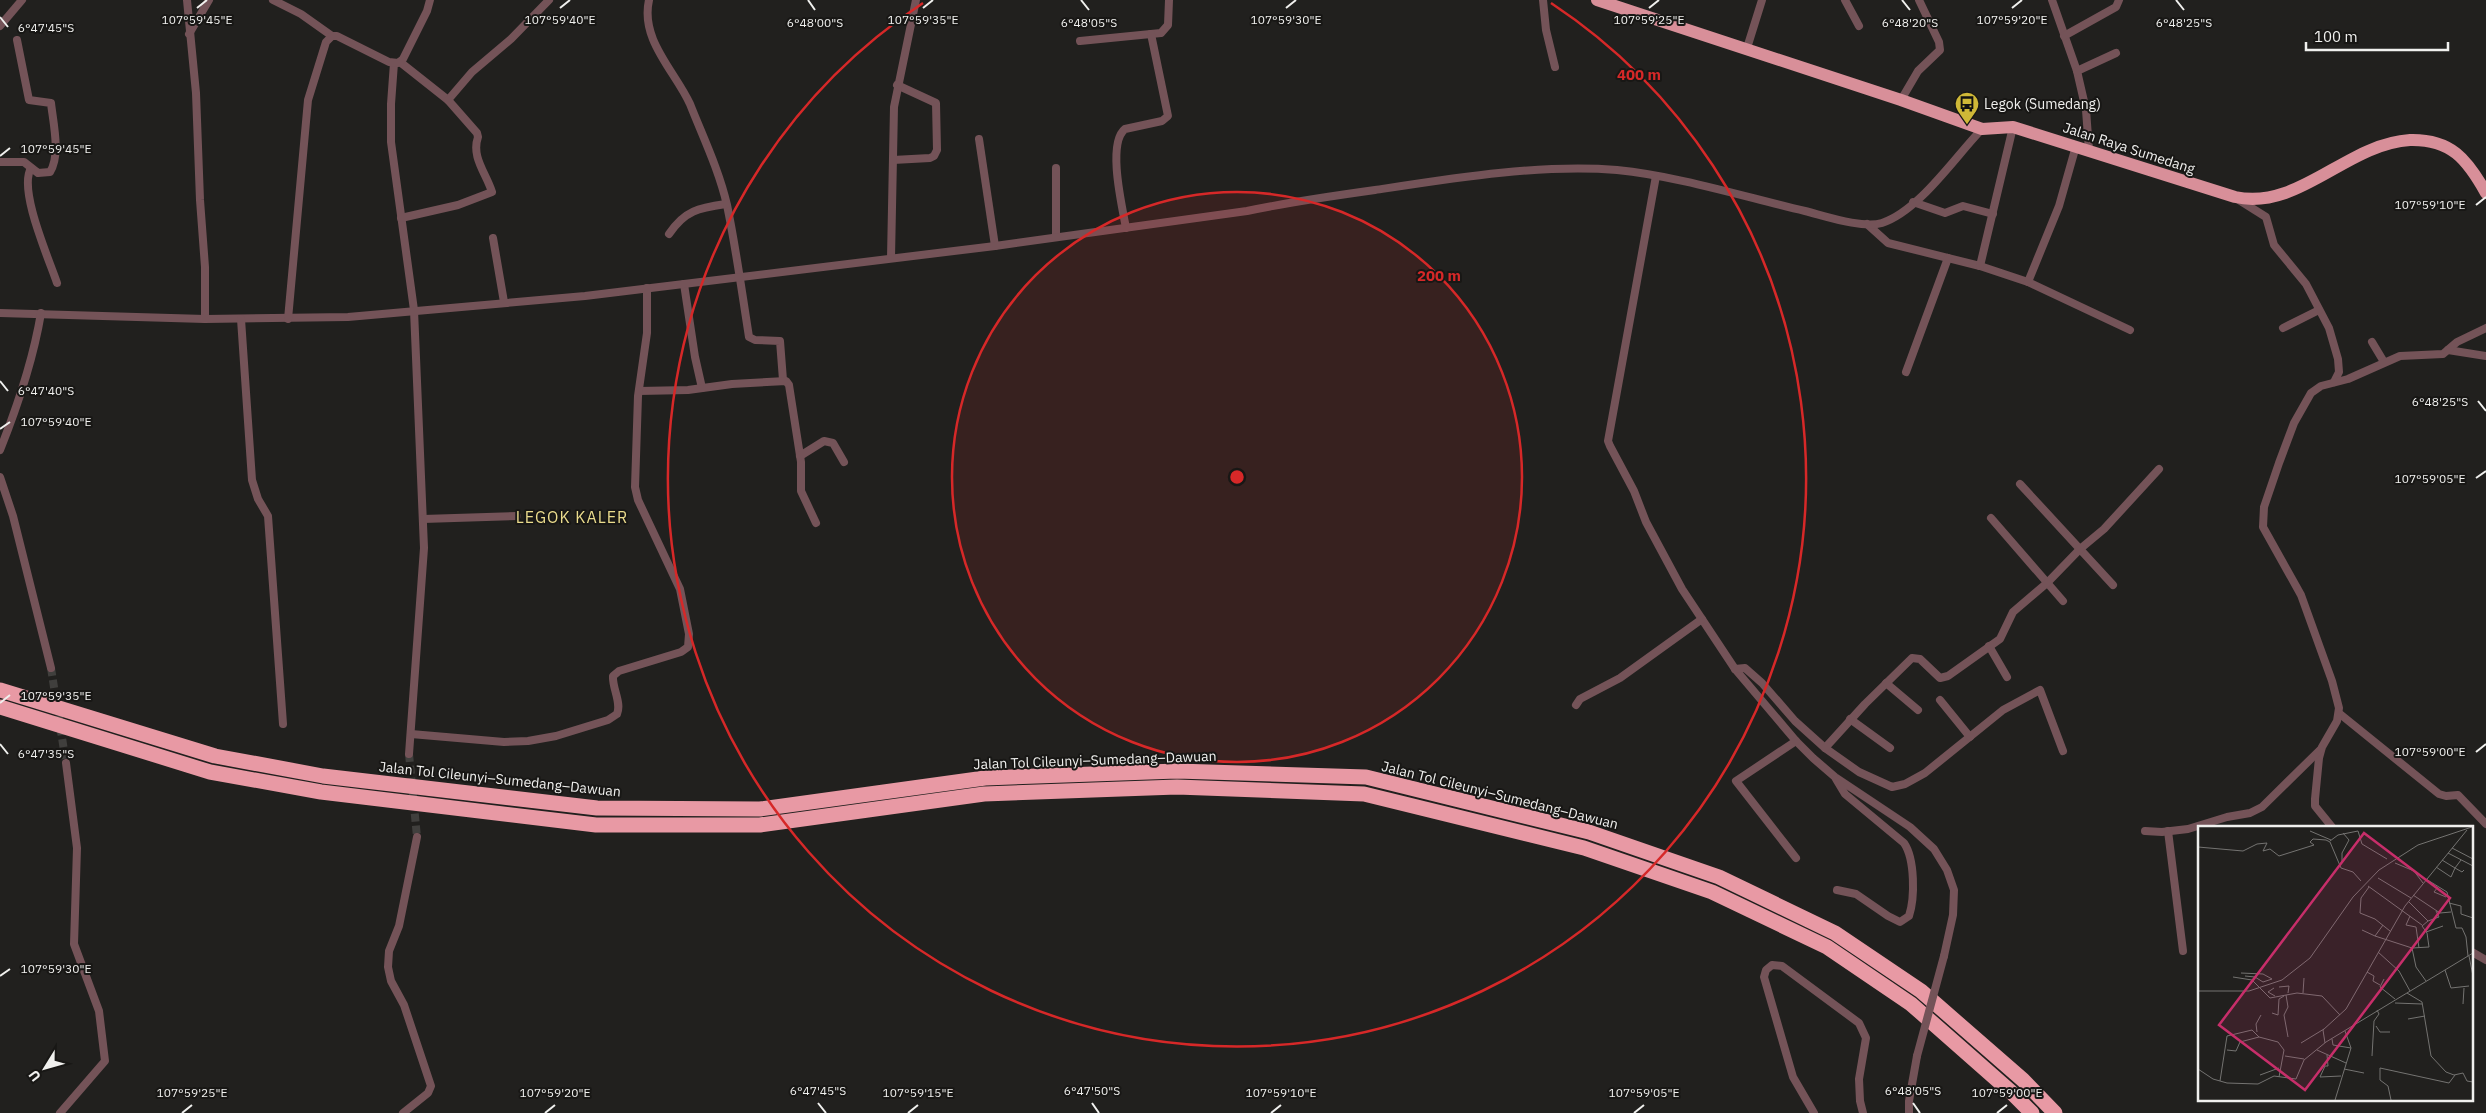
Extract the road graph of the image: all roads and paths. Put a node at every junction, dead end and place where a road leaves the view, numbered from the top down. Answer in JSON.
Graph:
{"nodes":[{"id":1,"x":22,"y":0,"type":"edge"},
{"id":2,"x":187,"y":0,"type":"edge"},
{"id":3,"x":210,"y":0,"type":"edge"},
{"id":4,"x":273,"y":0,"type":"edge"},
{"id":5,"x":430,"y":0,"type":"edge"},
{"id":6,"x":550,"y":0,"type":"edge"},
{"id":7,"x":648,"y":0,"type":"edge"},
{"id":8,"x":916,"y":0,"type":"edge"},
{"id":9,"x":1169,"y":0,"type":"edge"},
{"id":10,"x":1543,"y":0,"type":"edge"},
{"id":11,"x":1597,"y":0,"type":"edge"},
{"id":12,"x":1762,"y":0,"type":"edge"},
{"id":13,"x":1845,"y":0,"type":"edge"},
{"id":14,"x":1919,"y":0,"type":"edge"},
{"id":15,"x":2052,"y":0,"type":"edge"},
{"id":16,"x":2119,"y":0,"type":"edge"},
{"id":17,"x":0,"y":26,"type":"edge"},
{"id":18,"x":1860,"y":26,"type":"dead end"},
{"id":19,"x":189,"y":34,"type":"junction"},
{"id":20,"x":1150,"y":34,"type":"junction"},
{"id":21,"x":332,"y":36,"type":"junction"},
{"id":22,"x":2064,"y":36,"type":"junction"},
{"id":23,"x":17,"y":40,"type":"dead end"},
{"id":24,"x":1080,"y":41,"type":"dead end"},
{"id":25,"x":1747,"y":48,"type":"junction"},
{"id":26,"x":2116,"y":53,"type":"dead end"},
{"id":27,"x":397,"y":62,"type":"junction"},
{"id":28,"x":1555,"y":67,"type":"dead end"},
{"id":29,"x":2077,"y":71,"type":"junction"},
{"id":30,"x":898,"y":85,"type":"junction"},
{"id":31,"x":448,"y":100,"type":"junction"},
{"id":32,"x":1901,"y":100,"type":"junction"},
{"id":33,"x":2013,"y":127,"type":"junction"},
{"id":34,"x":1982,"y":130,"type":"junction"},
{"id":35,"x":979,"y":139,"type":"dead end"},
{"id":36,"x":2076,"y":146,"type":"junction"},
{"id":37,"x":2089,"y":150,"type":"junction"},
{"id":38,"x":893,"y":160,"type":"junction"},
{"id":39,"x":0,"y":162,"type":"edge"},
{"id":40,"x":31,"y":168,"type":"junction"},
{"id":41,"x":1056,"y":168,"type":"dead end"},
{"id":42,"x":1656,"y":176,"type":"junction"},
{"id":43,"x":2486,"y":193,"type":"edge"},
{"id":44,"x":2235,"y":197,"type":"junction"},
{"id":45,"x":1914,"y":202,"type":"junction"},
{"id":46,"x":726,"y":204,"type":"junction"},
{"id":47,"x":1993,"y":214,"type":"junction"},
{"id":48,"x":401,"y":218,"type":"junction"},
{"id":49,"x":1867,"y":224,"type":"junction"},
{"id":50,"x":1126,"y":228,"type":"junction"},
{"id":51,"x":669,"y":234,"type":"dead end"},
{"id":52,"x":1056,"y":237,"type":"junction"},
{"id":53,"x":493,"y":238,"type":"dead end"},
{"id":54,"x":995,"y":246,"type":"junction"},
{"id":55,"x":891,"y":258,"type":"junction"},
{"id":56,"x":1948,"y":258,"type":"junction"},
{"id":57,"x":1980,"y":266,"type":"junction"},
{"id":58,"x":740,"y":278,"type":"junction"},
{"id":59,"x":2028,"y":282,"type":"junction"},
{"id":60,"x":57,"y":283,"type":"dead end"},
{"id":61,"x":684,"y":284,"type":"junction"},
{"id":62,"x":647,"y":288,"type":"junction"},
{"id":63,"x":504,"y":302,"type":"junction"},
{"id":64,"x":414,"y":310,"type":"junction"},
{"id":65,"x":2319,"y":310,"type":"junction"},
{"id":66,"x":0,"y":313,"type":"edge"},
{"id":67,"x":41,"y":313,"type":"junction"},
{"id":68,"x":205,"y":319,"type":"junction"},
{"id":69,"x":241,"y":319,"type":"junction"},
{"id":70,"x":288,"y":319,"type":"junction"},
{"id":71,"x":2283,"y":328,"type":"dead end"},
{"id":72,"x":2486,"y":328,"type":"edge"},
{"id":73,"x":2130,"y":330,"type":"dead end"},
{"id":74,"x":2372,"y":342,"type":"dead end"},
{"id":75,"x":2448,"y":350,"type":"junction"},
{"id":76,"x":2486,"y":356,"type":"edge"},
{"id":77,"x":2384,"y":362,"type":"junction"},
{"id":78,"x":1906,"y":372,"type":"dead end"},
{"id":79,"x":784,"y":380,"type":"junction"},
{"id":80,"x":2334,"y":382,"type":"junction"},
{"id":81,"x":702,"y":388,"type":"junction"},
{"id":82,"x":639,"y":391,"type":"junction"},
{"id":83,"x":0,"y":450,"type":"edge"},
{"id":84,"x":800,"y":456,"type":"junction"},
{"id":85,"x":844,"y":462,"type":"dead end"},
{"id":86,"x":2158,"y":469,"type":"dead end"},
{"id":87,"x":0,"y":477,"type":"edge"},
{"id":88,"x":2020,"y":484,"type":"dead end"},
{"id":89,"x":516,"y":516,"type":"dead end"},
{"id":90,"x":1991,"y":518,"type":"dead end"},
{"id":91,"x":423,"y":519,"type":"junction"},
{"id":92,"x":816,"y":523,"type":"dead end"},
{"id":93,"x":2080,"y":549,"type":"junction"},
{"id":94,"x":2047,"y":583,"type":"junction"},
{"id":95,"x":2113,"y":585,"type":"dead end"},
{"id":96,"x":2063,"y":601,"type":"dead end"},
{"id":97,"x":1702,"y":619,"type":"junction"},
{"id":98,"x":1989,"y":646,"type":"junction"},
{"id":99,"x":51,"y":668,"type":"tunnel mouth"},
{"id":100,"x":1735,"y":669,"type":"junction"},
{"id":101,"x":2008,"y":677,"type":"dead end"},
{"id":102,"x":1886,"y":684,"type":"junction"},
{"id":103,"x":0,"y":690,"type":"edge"},
{"id":104,"x":1940,"y":700,"type":"dead end"},
{"id":105,"x":1576,"y":706,"type":"dead end"},
{"id":106,"x":0,"y":707,"type":"edge"},
{"id":107,"x":1918,"y":710,"type":"dead end"},
{"id":108,"x":2340,"y":714,"type":"junction"},
{"id":109,"x":1850,"y":719,"type":"junction"},
{"id":110,"x":283,"y":724,"type":"dead end"},
{"id":111,"x":411,"y":734,"type":"junction"},
{"id":112,"x":1970,"y":737,"type":"junction"},
{"id":113,"x":1796,"y":741,"type":"junction"},
{"id":114,"x":2322,"y":747,"type":"junction"},
{"id":115,"x":1825,"y":748,"type":"junction"},
{"id":116,"x":1890,"y":748,"type":"dead end"},
{"id":117,"x":2063,"y":751,"type":"dead end"},
{"id":118,"x":409,"y":754,"type":"tunnel mouth"},
{"id":119,"x":66,"y":764,"type":"tunnel mouth"},
{"id":120,"x":1836,"y":777,"type":"junction"},
{"id":121,"x":2486,"y":824,"type":"edge"},
{"id":122,"x":2198,"y":826,"type":"edge"},
{"id":123,"x":2199,"y":826,"type":"edge"},
{"id":124,"x":2331,"y":826,"type":"edge"},
{"id":125,"x":2145,"y":831,"type":"dead end"},
{"id":126,"x":2168,"y":831,"type":"junction"},
{"id":127,"x":417,"y":837,"type":"tunnel mouth"},
{"id":128,"x":1796,"y":858,"type":"dead end"},
{"id":129,"x":1837,"y":890,"type":"dead end"},
{"id":130,"x":2183,"y":951,"type":"dead end"},
{"id":131,"x":2474,"y":953,"type":"edge"},
{"id":132,"x":2486,"y":960,"type":"edge"},
{"id":133,"x":60,"y":1113,"type":"edge"},
{"id":134,"x":403,"y":1113,"type":"edge"},
{"id":135,"x":1814,"y":1113,"type":"edge"},
{"id":136,"x":1863,"y":1113,"type":"edge"},
{"id":137,"x":1909,"y":1113,"type":"edge"},
{"id":138,"x":2032,"y":1113,"type":"edge"},
{"id":139,"x":2055,"y":1113,"type":"edge"}],
"edges":[{"from":1,"to":17,"type":"street"},
{"from":2,"to":19,"type":"street"},
{"from":3,"to":19,"type":"street"},
{"from":4,"to":21,"type":"street"},
{"from":5,"to":27,"type":"street"},
{"from":6,"to":31,"type":"street"},
{"from":7,"to":46,"type":"street"},
{"from":8,"to":30,"type":"street"},
{"from":9,"to":20,"type":"street"},
{"from":10,"to":28,"type":"street"},
{"from":11,"to":25,"type":"highway","name":"Jalan Raya Sumedang"},
{"from":12,"to":25,"type":"street"},
{"from":13,"to":18,"type":"street"},
{"from":14,"to":32,"type":"street"},
{"from":15,"to":22,"type":"street"},
{"from":16,"to":22,"type":"street"},
{"from":19,"to":68,"type":"street"},
{"from":20,"to":24,"type":"street"},
{"from":20,"to":50,"type":"street"},
{"from":21,"to":27,"type":"street"},
{"from":21,"to":70,"type":"street"},
{"from":22,"to":29,"type":"street"},
{"from":23,"to":40,"type":"street"},
{"from":25,"to":32,"type":"highway","name":"Jalan Raya Sumedang"},
{"from":26,"to":29,"type":"street"},
{"from":27,"to":31,"type":"street"},
{"from":27,"to":48,"type":"street"},
{"from":29,"to":37,"type":"street"},
{"from":30,"to":38,"type":"street"},
{"from":30,"to":38,"type":"street"},
{"from":31,"to":48,"type":"street"},
{"from":32,"to":34,"type":"highway","name":"Jalan Raya Sumedang"},
{"from":33,"to":34,"type":"highway","name":"Jalan Raya Sumedang"},
{"from":33,"to":36,"type":"highway","name":"Jalan Raya Sumedang"},
{"from":33,"to":47,"type":"street"},
{"from":34,"to":45,"type":"street"},
{"from":35,"to":54,"type":"street"},
{"from":36,"to":37,"type":"highway","name":"Jalan Raya Sumedang"},
{"from":36,"to":59,"type":"street"},
{"from":37,"to":44,"type":"highway","name":"Jalan Raya Sumedang"},
{"from":38,"to":55,"type":"street"},
{"from":39,"to":40,"type":"street"},
{"from":40,"to":60,"type":"street"},
{"from":41,"to":52,"type":"street"},
{"from":42,"to":49,"type":"street"},
{"from":42,"to":50,"type":"street"},
{"from":42,"to":97,"type":"street"},
{"from":43,"to":44,"type":"highway","name":"Jalan Raya Sumedang"},
{"from":44,"to":65,"type":"street"},
{"from":45,"to":47,"type":"street"},
{"from":45,"to":49,"type":"street"},
{"from":46,"to":51,"type":"street"},
{"from":46,"to":58,"type":"street"},
{"from":47,"to":57,"type":"street"},
{"from":48,"to":64,"type":"street"},
{"from":49,"to":56,"type":"street"},
{"from":50,"to":52,"type":"street"},
{"from":52,"to":54,"type":"street"},
{"from":53,"to":63,"type":"street"},
{"from":54,"to":55,"type":"street"},
{"from":55,"to":58,"type":"street"},
{"from":56,"to":57,"type":"street"},
{"from":56,"to":78,"type":"street"},
{"from":57,"to":59,"type":"street"},
{"from":58,"to":61,"type":"street"},
{"from":58,"to":79,"type":"street"},
{"from":59,"to":73,"type":"street"},
{"from":61,"to":62,"type":"street"},
{"from":61,"to":81,"type":"street"},
{"from":62,"to":63,"type":"street"},
{"from":62,"to":82,"type":"street"},
{"from":63,"to":64,"type":"street"},
{"from":64,"to":70,"type":"street"},
{"from":64,"to":91,"type":"street"},
{"from":65,"to":71,"type":"street"},
{"from":65,"to":80,"type":"street"},
{"from":66,"to":67,"type":"street"},
{"from":67,"to":68,"type":"street"},
{"from":67,"to":83,"type":"street"},
{"from":68,"to":69,"type":"street"},
{"from":69,"to":70,"type":"street"},
{"from":69,"to":110,"type":"street"},
{"from":72,"to":75,"type":"street"},
{"from":74,"to":77,"type":"street"},
{"from":75,"to":76,"type":"street"},
{"from":75,"to":77,"type":"street"},
{"from":77,"to":80,"type":"street"},
{"from":79,"to":81,"type":"street"},
{"from":79,"to":84,"type":"street"},
{"from":80,"to":108,"type":"street"},
{"from":81,"to":82,"type":"street"},
{"from":82,"to":111,"type":"street"},
{"from":84,"to":85,"type":"street"},
{"from":84,"to":92,"type":"street"},
{"from":86,"to":93,"type":"street"},
{"from":87,"to":99,"type":"street"},
{"from":88,"to":93,"type":"street"},
{"from":89,"to":91,"type":"street"},
{"from":90,"to":94,"type":"street"},
{"from":91,"to":111,"type":"street"},
{"from":93,"to":94,"type":"street"},
{"from":93,"to":95,"type":"street"},
{"from":94,"to":96,"type":"street"},
{"from":94,"to":98,"type":"street"},
{"from":97,"to":100,"type":"street"},
{"from":97,"to":105,"type":"street"},
{"from":98,"to":101,"type":"street"},
{"from":98,"to":102,"type":"street"},
{"from":100,"to":113,"type":"street"},
{"from":100,"to":115,"type":"street"},
{"from":102,"to":107,"type":"street"},
{"from":102,"to":109,"type":"street"},
{"from":103,"to":139,"type":"highway","name":"Jalan Tol Cileunyi–Sumedang–Dawuan"},
{"from":104,"to":112,"type":"street"},
{"from":106,"to":138,"type":"highway"},
{"from":108,"to":114,"type":"street"},
{"from":108,"to":121,"type":"street"},
{"from":109,"to":115,"type":"street"},
{"from":109,"to":116,"type":"street"},
{"from":111,"to":118,"type":"street"},
{"from":112,"to":115,"type":"street"},
{"from":112,"to":117,"type":"street"},
{"from":113,"to":120,"type":"street"},
{"from":113,"to":128,"type":"street"},
{"from":114,"to":123,"type":"street"},
{"from":114,"to":124,"type":"street"},
{"from":119,"to":133,"type":"street"},
{"from":120,"to":129,"type":"street"},
{"from":120,"to":137,"type":"street","bridge":true},
{"from":122,"to":126,"type":"street"},
{"from":125,"to":126,"type":"street"},
{"from":126,"to":130,"type":"street"},
{"from":127,"to":134,"type":"street"},
{"from":131,"to":132,"type":"street"},
{"from":135,"to":136,"type":"street"}]}
